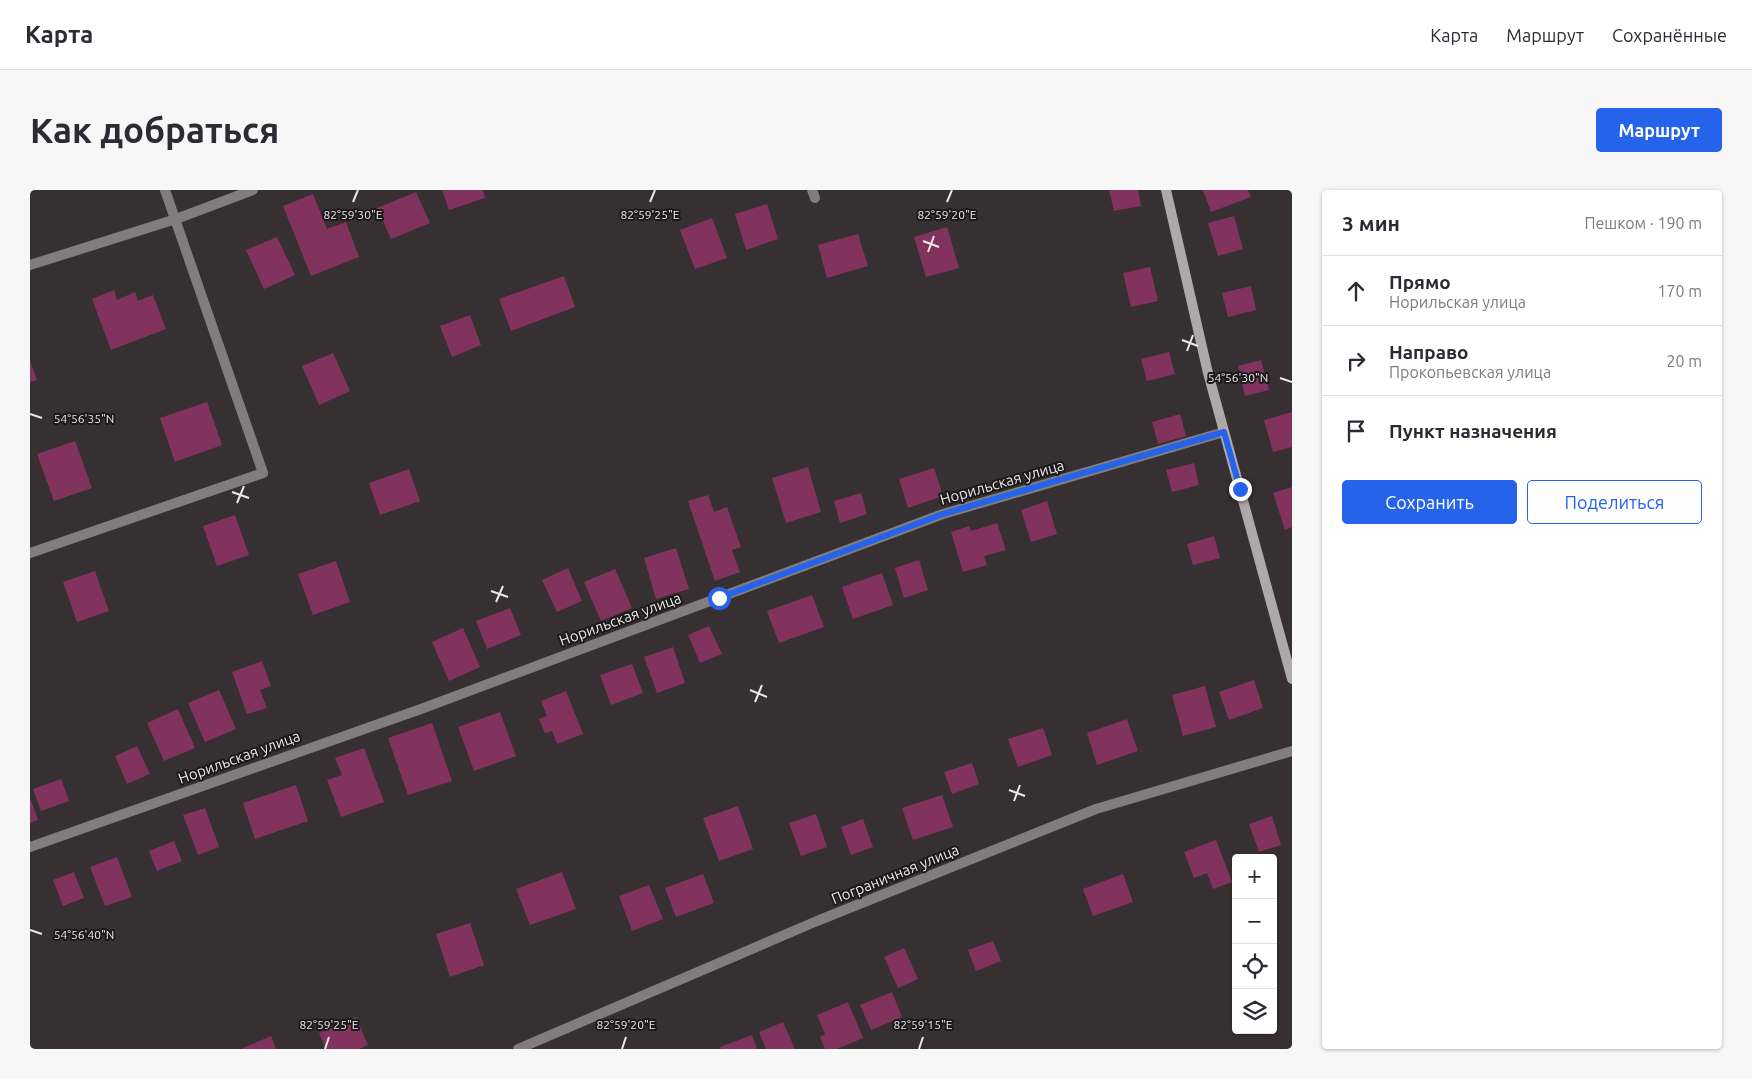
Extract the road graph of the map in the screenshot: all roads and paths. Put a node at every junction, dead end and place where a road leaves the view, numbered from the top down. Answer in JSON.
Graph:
{"nodes":[{"id":1,"x":165,"y":190,"type":"edge"},
{"id":2,"x":253,"y":190,"type":"edge"},
{"id":3,"x":1166,"y":190,"type":"edge"},
{"id":4,"x":176,"y":219,"type":"junction"},
{"id":5,"x":30,"y":265,"type":"edge"},
{"id":6,"x":1224,"y":432,"type":"junction"},
{"id":7,"x":30,"y":553,"type":"edge"},
{"id":8,"x":1292,"y":679,"type":"edge"},
{"id":9,"x":1292,"y":751,"type":"edge"},
{"id":10,"x":30,"y":847,"type":"edge"},
{"id":11,"x":518,"y":1049,"type":"edge"}],
"edges":[{"from":1,"to":4,"type":"street"},
{"from":2,"to":4,"type":"street"},
{"from":3,"to":6,"type":"main road"},
{"from":4,"to":5,"type":"street"},
{"from":4,"to":7,"type":"street"},
{"from":6,"to":8,"type":"main road"},
{"from":6,"to":10,"type":"street","name":"Норильская улица"},
{"from":9,"to":11,"type":"street","name":"Пограничная улица"}]}
